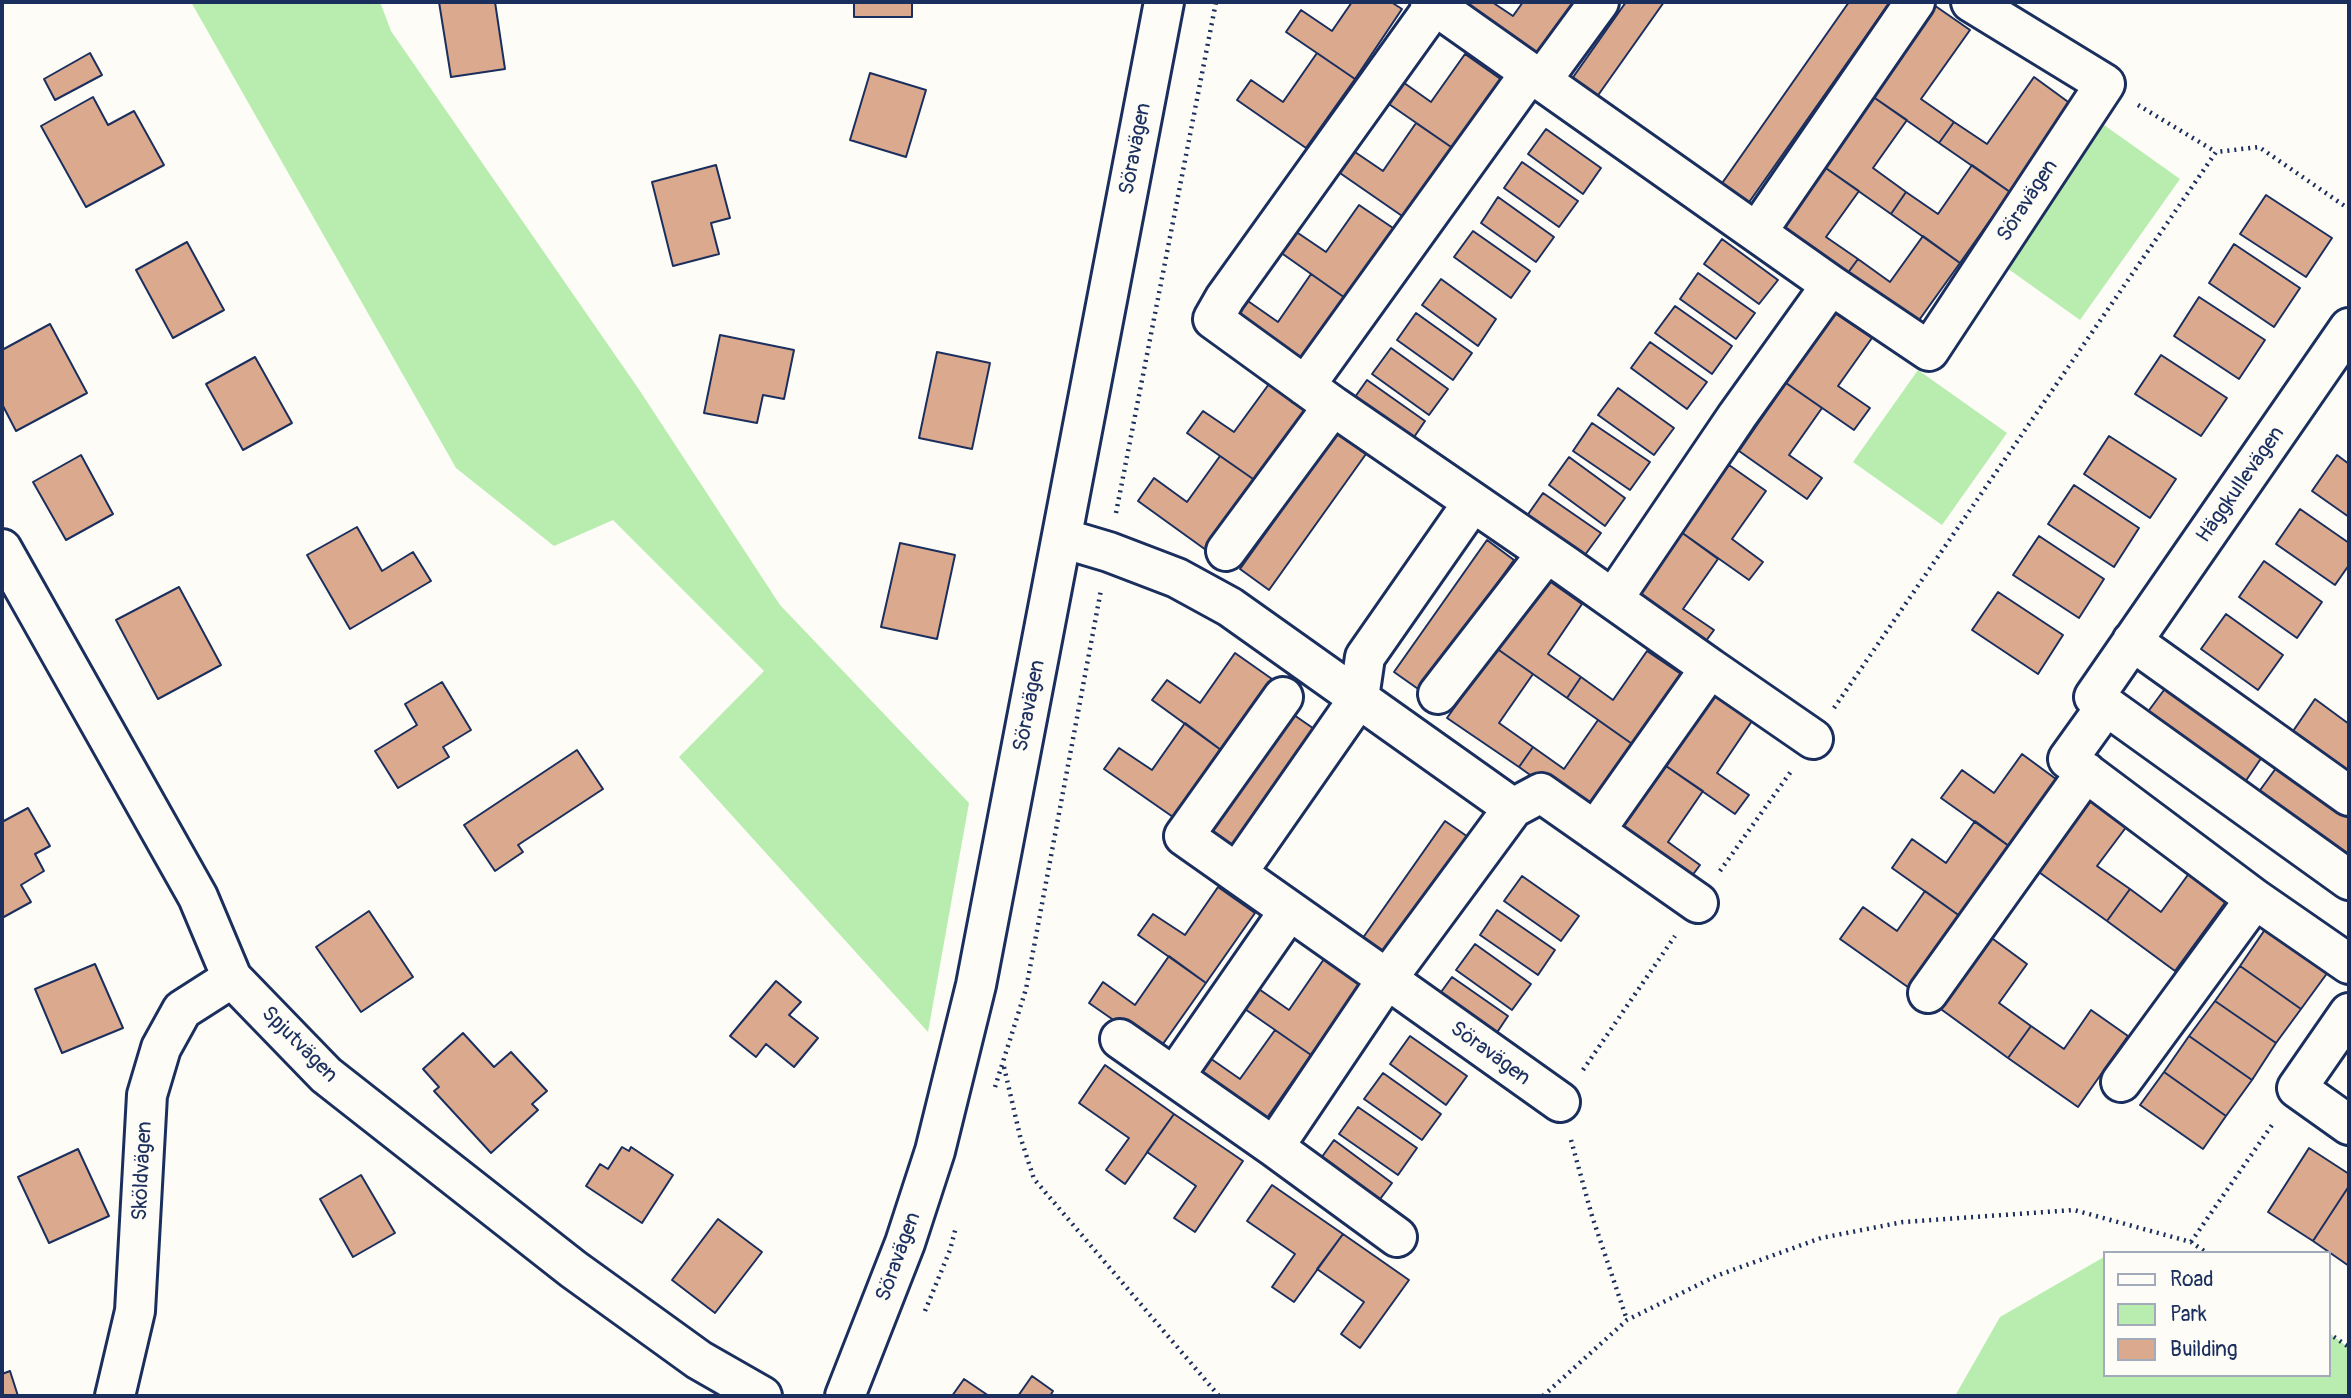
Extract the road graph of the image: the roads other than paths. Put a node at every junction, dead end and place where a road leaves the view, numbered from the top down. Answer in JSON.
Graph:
{"nodes":[{"id":1,"x":1164,"y":2,"type":"edge"},
{"id":2,"x":1599,"y":2,"type":"edge"},
{"id":3,"x":1915,"y":2,"type":"edge"},
{"id":4,"x":1971,"y":2,"type":"edge"},
{"id":5,"x":1433,"y":3,"type":"edge"},
{"id":6,"x":1536,"y":77,"type":"junction"},
{"id":7,"x":1758,"y":232,"type":"junction"},
{"id":8,"x":1831,"y":285,"type":"junction"},
{"id":9,"x":2349,"y":328,"type":"edge"},
{"id":10,"x":1319,"y":396,"type":"junction"},
{"id":11,"x":1473,"y":502,"type":"junction"},
{"id":12,"x":1062,"y":537,"type":"junction"},
{"id":13,"x":2,"y":549,"type":"edge"},
{"id":14,"x":1226,"y":551,"type":"dead end"},
{"id":15,"x":1547,"y":553,"type":"junction"},
{"id":16,"x":1613,"y":599,"type":"junction"},
{"id":17,"x":2132,"y":641,"type":"junction"},
{"id":18,"x":1710,"y":668,"type":"junction"},
{"id":19,"x":1438,"y":694,"type":"dead end"},
{"id":20,"x":1283,"y":697,"type":"dead end"},
{"id":21,"x":1359,"y":698,"type":"junction"},
{"id":22,"x":2106,"y":706,"type":"junction"},
{"id":23,"x":1813,"y":739,"type":"road end"},
{"id":24,"x":2086,"y":772,"type":"junction"},
{"id":25,"x":2349,"y":796,"type":"edge"},
{"id":26,"x":1513,"y":808,"type":"junction"},
{"id":27,"x":1595,"y":831,"type":"junction"},
{"id":28,"x":1237,"y":873,"type":"junction"},
{"id":29,"x":2349,"y":880,"type":"edge"},
{"id":30,"x":2255,"y":899,"type":"junction"},
{"id":31,"x":1698,"y":904,"type":"road end"},
{"id":32,"x":1289,"y":911,"type":"junction"},
{"id":33,"x":2349,"y":964,"type":"edge"},
{"id":34,"x":232,"y":978,"type":"junction"},
{"id":35,"x":1387,"y":979,"type":"junction"},
{"id":36,"x":1928,"y":993,"type":"dead end"},
{"id":37,"x":2349,"y":1013,"type":"edge"},
{"id":38,"x":1120,"y":1039,"type":"dead end"},
{"id":39,"x":1174,"y":1077,"type":"junction"},
{"id":40,"x":2122,"y":1082,"type":"dead end"},
{"id":41,"x":1560,"y":1102,"type":"road end"},
{"id":42,"x":2349,"y":1125,"type":"edge"},
{"id":43,"x":1274,"y":1147,"type":"junction"},
{"id":44,"x":1397,"y":1237,"type":"dead end"},
{"id":45,"x":115,"y":1396,"type":"edge"},
{"id":46,"x":762,"y":1396,"type":"edge"},
{"id":47,"x":845,"y":1396,"type":"edge"}],
"edges":[{"from":1,"to":12,"type":"street","name":"Söravägen"},
{"from":2,"to":6,"type":"street"},
{"from":3,"to":7,"type":"street"},
{"from":4,"to":8,"type":"street","name":"Söravägen"},
{"from":5,"to":6,"type":"street","name":"Söravägen"},
{"from":5,"to":10,"type":"street","name":"Söravägen"},
{"from":6,"to":7,"type":"street","name":"Söravägen"},
{"from":6,"to":10,"type":"street"},
{"from":7,"to":8,"type":"street","name":"Söravägen"},
{"from":8,"to":16,"type":"street"},
{"from":9,"to":17,"type":"street","name":"Häggkullevägen"},
{"from":10,"to":11,"type":"street","name":"Söravägen"},
{"from":10,"to":14,"type":"street"},
{"from":11,"to":15,"type":"street","name":"Söravägen"},
{"from":11,"to":21,"type":"street"},
{"from":12,"to":21,"type":"street"},
{"from":12,"to":47,"type":"street","name":"Söravägen"},
{"from":13,"to":34,"type":"street","name":"Spjutvägen"},
{"from":15,"to":16,"type":"street","name":"Söravägen"},
{"from":15,"to":19,"type":"street"},
{"from":16,"to":18,"type":"street","name":"Söravägen"},
{"from":17,"to":22,"type":"street","name":"Häggkullevägen"},
{"from":17,"to":25,"type":"street"},
{"from":18,"to":23,"type":"street","name":"Söravägen"},
{"from":18,"to":27,"type":"street"},
{"from":20,"to":28,"type":"street","name":"Söravägen"},
{"from":21,"to":26,"type":"street"},
{"from":21,"to":28,"type":"street"},
{"from":22,"to":24,"type":"street"},
{"from":22,"to":29,"type":"street"},
{"from":24,"to":30,"type":"street"},
{"from":24,"to":36,"type":"street"},
{"from":26,"to":27,"type":"street"},
{"from":26,"to":35,"type":"street"},
{"from":27,"to":31,"type":"street"},
{"from":28,"to":32,"type":"street","name":"Söravägen"},
{"from":30,"to":33,"type":"street"},
{"from":30,"to":40,"type":"street"},
{"from":32,"to":35,"type":"street","name":"Söravägen"},
{"from":32,"to":39,"type":"street"},
{"from":34,"to":45,"type":"street","name":"Sköldvägen"},
{"from":34,"to":46,"type":"street","name":"Spjutvägen"},
{"from":35,"to":41,"type":"street","name":"Söravägen"},
{"from":35,"to":43,"type":"street"},
{"from":37,"to":42,"type":"street"},
{"from":38,"to":39,"type":"street"},
{"from":39,"to":43,"type":"street"},
{"from":43,"to":44,"type":"street"}]}
